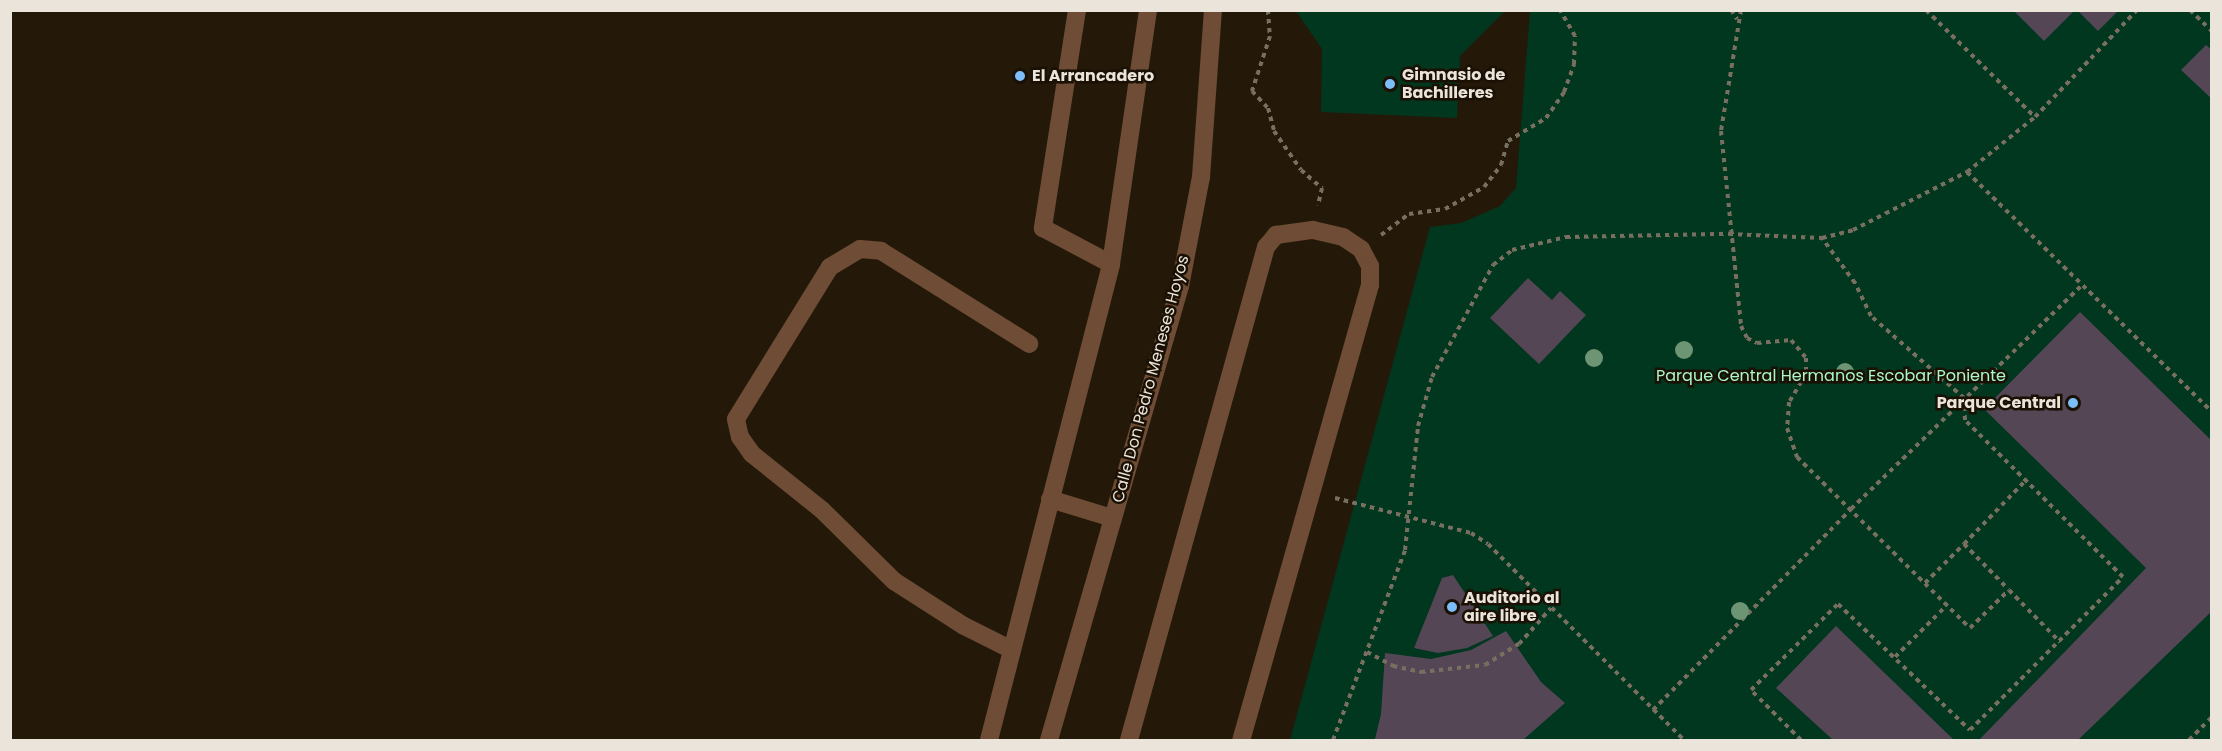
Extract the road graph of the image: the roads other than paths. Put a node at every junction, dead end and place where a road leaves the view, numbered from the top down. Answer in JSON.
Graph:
{"nodes":[{"id":1,"x":1077,"y":10,"type":"edge"},
{"id":2,"x":1148,"y":10,"type":"edge"},
{"id":3,"x":1213,"y":10,"type":"edge"},
{"id":4,"x":1111,"y":264,"type":"junction"},
{"id":5,"x":1029,"y":344,"type":"dead end"},
{"id":6,"x":1050,"y":498,"type":"junction"},
{"id":7,"x":1112,"y":518,"type":"junction"},
{"id":8,"x":1012,"y":650,"type":"junction"},
{"id":9,"x":989,"y":741,"type":"edge"},
{"id":10,"x":1049,"y":741,"type":"edge"},
{"id":11,"x":1129,"y":741,"type":"edge"},
{"id":12,"x":1241,"y":741,"type":"edge"}],
"edges":[{"from":1,"to":4,"type":"street"},
{"from":2,"to":4,"type":"street"},
{"from":3,"to":7,"type":"street","name":"Calle Don Pedro Meneses Hoyos"},
{"from":4,"to":6,"type":"street"},
{"from":5,"to":8,"type":"street"},
{"from":6,"to":7,"type":"street"},
{"from":6,"to":8,"type":"street"},
{"from":7,"to":10,"type":"street","name":"Calle Don Pedro Meneses Hoyos"},
{"from":8,"to":9,"type":"street"},
{"from":11,"to":12,"type":"street"}]}
